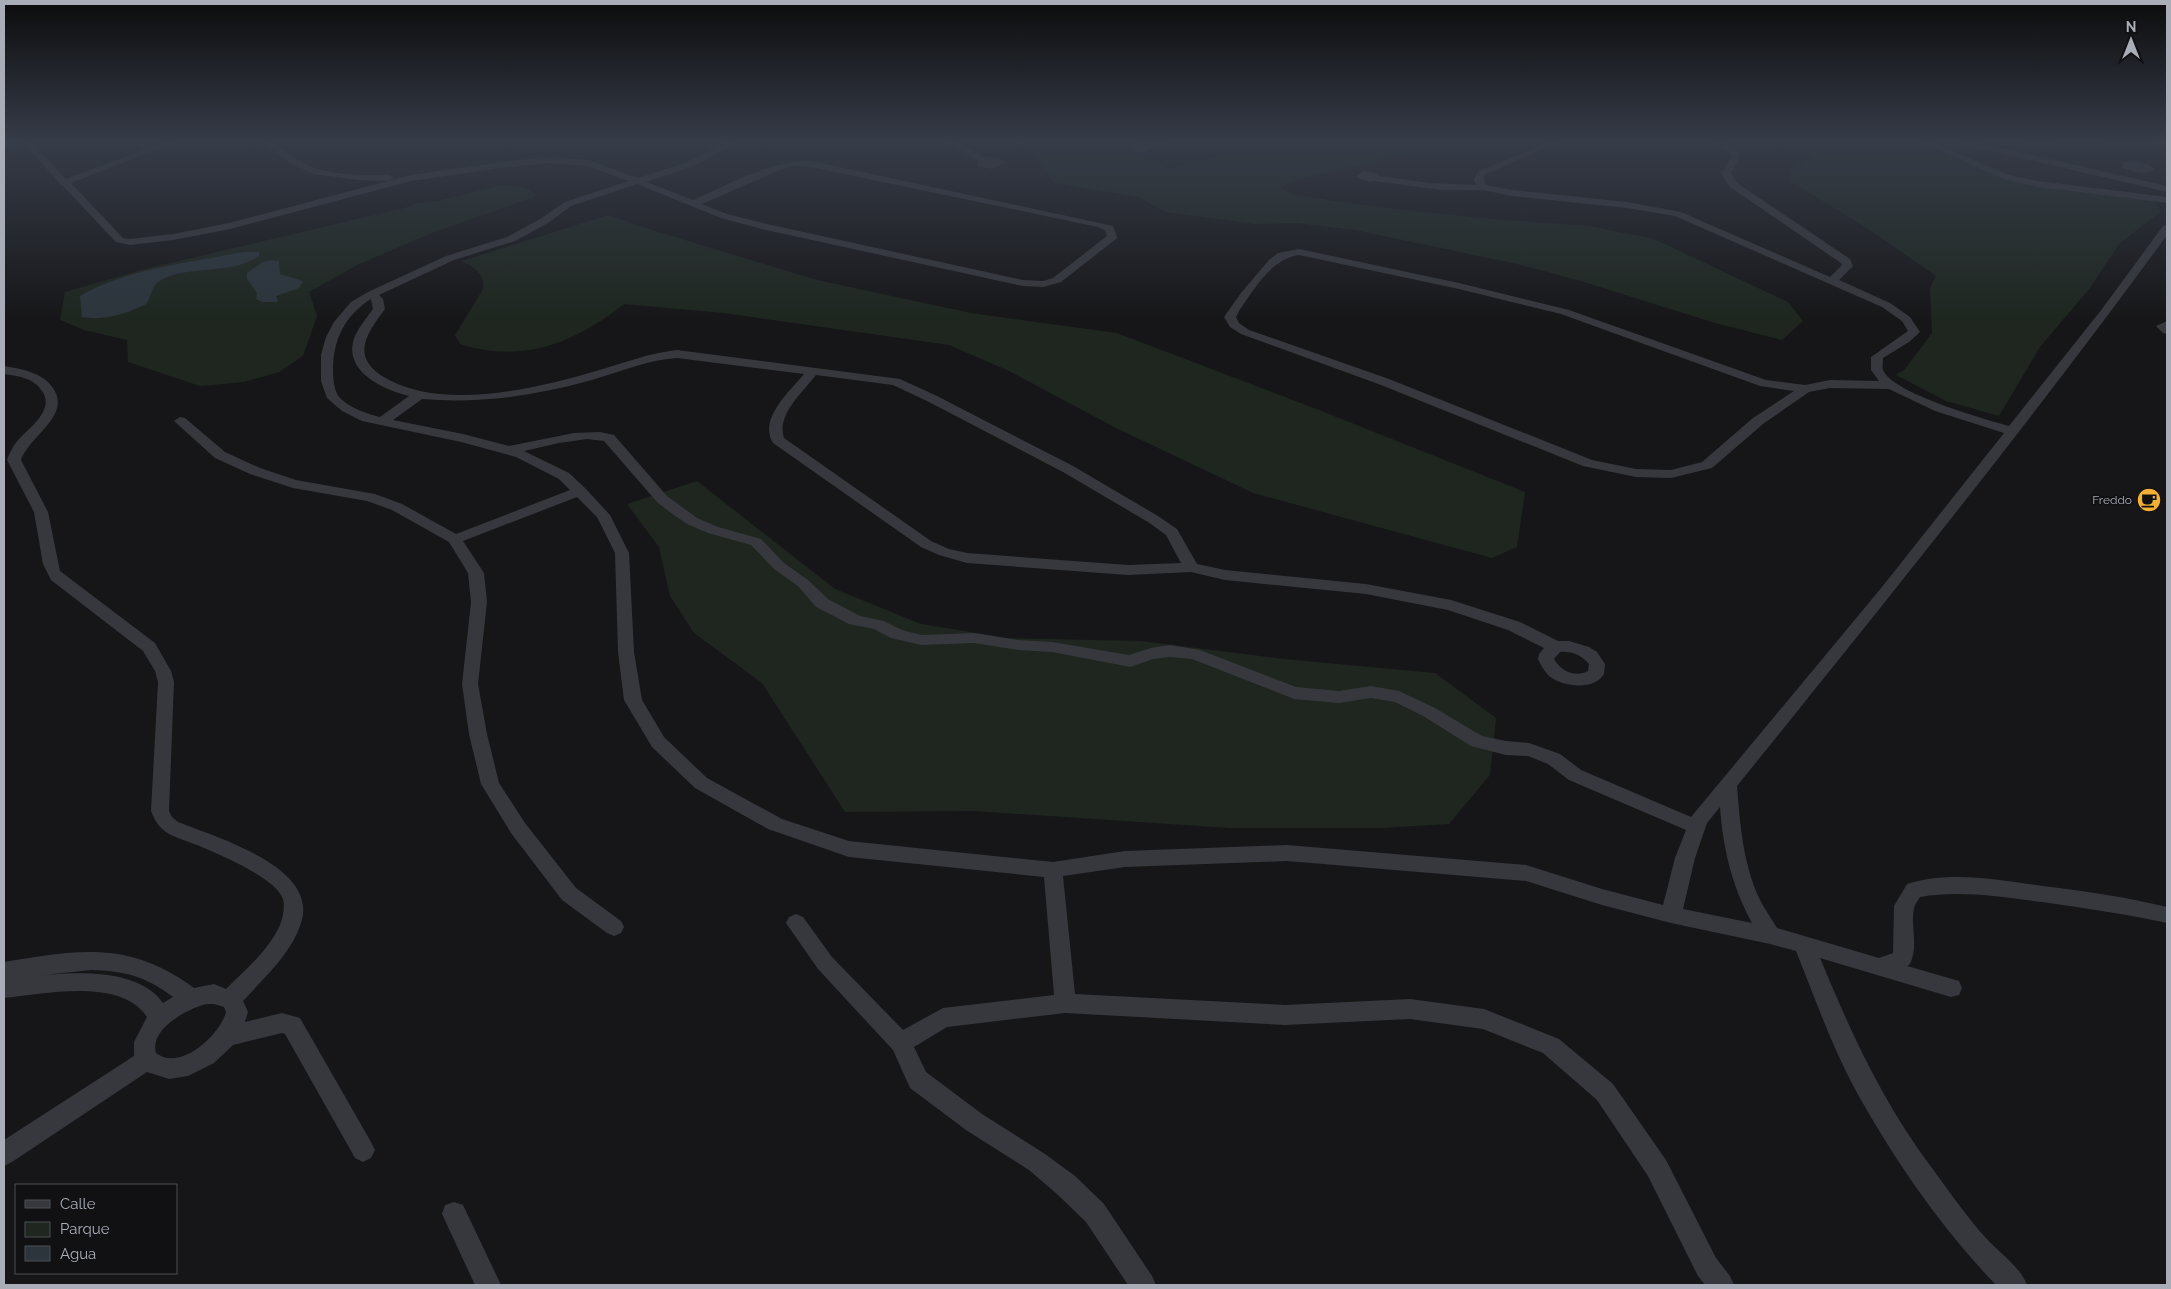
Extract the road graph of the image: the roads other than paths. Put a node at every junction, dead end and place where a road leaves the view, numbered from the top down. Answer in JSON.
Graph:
{"nodes":[{"id":1,"x":82,"y":202,"type":"edge"},
{"id":2,"x":320,"y":202,"type":"edge"},
{"id":3,"x":574,"y":202,"type":"edge"},
{"id":4,"x":688,"y":202,"type":"edge"},
{"id":5,"x":697,"y":202,"type":"edge"},
{"id":6,"x":992,"y":202,"type":"edge"},
{"id":7,"x":1602,"y":202,"type":"edge"},
{"id":8,"x":1759,"y":202,"type":"edge"},
{"id":9,"x":693,"y":204,"type":"junction"},
{"id":10,"x":2167,"y":228,"type":"edge"},
{"id":11,"x":1832,"y":281,"type":"junction"},
{"id":12,"x":372,"y":294,"type":"junction"},
{"id":13,"x":2167,"y":324,"type":"edge"},
{"id":14,"x":2167,"y":331,"type":"edge"},
{"id":15,"x":4,"y":370,"type":"edge"},
{"id":16,"x":812,"y":372,"type":"junction"},
{"id":17,"x":1764,"y":382,"type":"junction"},
{"id":18,"x":1891,"y":385,"type":"junction"},
{"id":19,"x":1805,"y":389,"type":"junction"},
{"id":20,"x":418,"y":396,"type":"junction"},
{"id":21,"x":1783,"y":405,"type":"junction"},
{"id":22,"x":180,"y":421,"type":"dead end"},
{"id":23,"x":383,"y":421,"type":"junction"},
{"id":24,"x":2012,"y":431,"type":"junction"},
{"id":25,"x":507,"y":451,"type":"junction"},
{"id":26,"x":580,"y":491,"type":"junction"},
{"id":27,"x":456,"y":539,"type":"junction"},
{"id":28,"x":1191,"y":568,"type":"junction"},
{"id":29,"x":1556,"y":647,"type":"dead end"},
{"id":30,"x":1728,"y":786,"type":"junction"},
{"id":31,"x":1697,"y":827,"type":"junction"},
{"id":32,"x":1053,"y":870,"type":"junction"},
{"id":33,"x":1671,"y":915,"type":"junction"},
{"id":34,"x":2167,"y":915,"type":"edge"},
{"id":35,"x":796,"y":923,"type":"dead end"},
{"id":36,"x":614,"y":928,"type":"dead end"},
{"id":37,"x":1770,"y":935,"type":"junction"},
{"id":38,"x":1804,"y":946,"type":"junction"},
{"id":39,"x":1880,"y":967,"type":"junction"},
{"id":40,"x":4,"y":971,"type":"edge"},
{"id":41,"x":1951,"y":988,"type":"dead end"},
{"id":42,"x":4,"y":989,"type":"edge"},
{"id":43,"x":191,"y":998,"type":"junction"},
{"id":44,"x":231,"y":999,"type":"junction"},
{"id":45,"x":1065,"y":1003,"type":"junction"},
{"id":46,"x":160,"y":1018,"type":"junction"},
{"id":47,"x":228,"y":1036,"type":"junction"},
{"id":48,"x":901,"y":1043,"type":"junction"},
{"id":49,"x":147,"y":1060,"type":"junction"},
{"id":50,"x":363,"y":1150,"type":"dead end"},
{"id":51,"x":4,"y":1154,"type":"edge"},
{"id":52,"x":454,"y":1214,"type":"dead end"},
{"id":53,"x":488,"y":1285,"type":"edge"},
{"id":54,"x":1143,"y":1285,"type":"edge"},
{"id":55,"x":1721,"y":1285,"type":"edge"},
{"id":56,"x":2014,"y":1285,"type":"edge"}],
"edges":[{"from":1,"to":2,"type":"street"},
{"from":3,"to":12,"type":"street"},
{"from":4,"to":9,"type":"street"},
{"from":5,"to":9,"type":"street"},
{"from":6,"to":9,"type":"street"},
{"from":7,"to":11,"type":"street"},
{"from":8,"to":11,"type":"street"},
{"from":10,"to":24,"type":"street"},
{"from":11,"to":18,"type":"street"},
{"from":12,"to":20,"type":"street"},
{"from":12,"to":23,"type":"street"},
{"from":13,"to":14,"type":"street"},
{"from":15,"to":44,"type":"street"},
{"from":16,"to":20,"type":"street"},
{"from":16,"to":28,"type":"street"},
{"from":16,"to":28,"type":"street"},
{"from":17,"to":19,"type":"street"},
{"from":17,"to":21,"type":"street"},
{"from":17,"to":21,"type":"street"},
{"from":18,"to":19,"type":"street"},
{"from":18,"to":24,"type":"street"},
{"from":19,"to":21,"type":"street"},
{"from":20,"to":23,"type":"street"},
{"from":22,"to":27,"type":"street"},
{"from":23,"to":25,"type":"street"},
{"from":24,"to":30,"type":"street"},
{"from":25,"to":26,"type":"street"},
{"from":25,"to":31,"type":"street"},
{"from":26,"to":27,"type":"street"},
{"from":26,"to":32,"type":"street"},
{"from":27,"to":36,"type":"street"},
{"from":28,"to":29,"type":"street"},
{"from":30,"to":31,"type":"street"},
{"from":30,"to":37,"type":"street"},
{"from":31,"to":33,"type":"street"},
{"from":32,"to":33,"type":"street"},
{"from":32,"to":45,"type":"street"},
{"from":33,"to":37,"type":"street"},
{"from":34,"to":39,"type":"street"},
{"from":35,"to":48,"type":"street"},
{"from":37,"to":38,"type":"street"},
{"from":38,"to":39,"type":"street"},
{"from":38,"to":56,"type":"street"},
{"from":39,"to":41,"type":"street"},
{"from":40,"to":43,"type":"street"},
{"from":42,"to":46,"type":"street"},
{"from":43,"to":44,"type":"street"},
{"from":43,"to":46,"type":"street"},
{"from":44,"to":47,"type":"street"},
{"from":45,"to":48,"type":"street"},
{"from":45,"to":55,"type":"street"},
{"from":46,"to":49,"type":"street"},
{"from":47,"to":49,"type":"street"},
{"from":47,"to":50,"type":"street"},
{"from":48,"to":54,"type":"street"},
{"from":49,"to":51,"type":"street"},
{"from":52,"to":53,"type":"street"}]}
